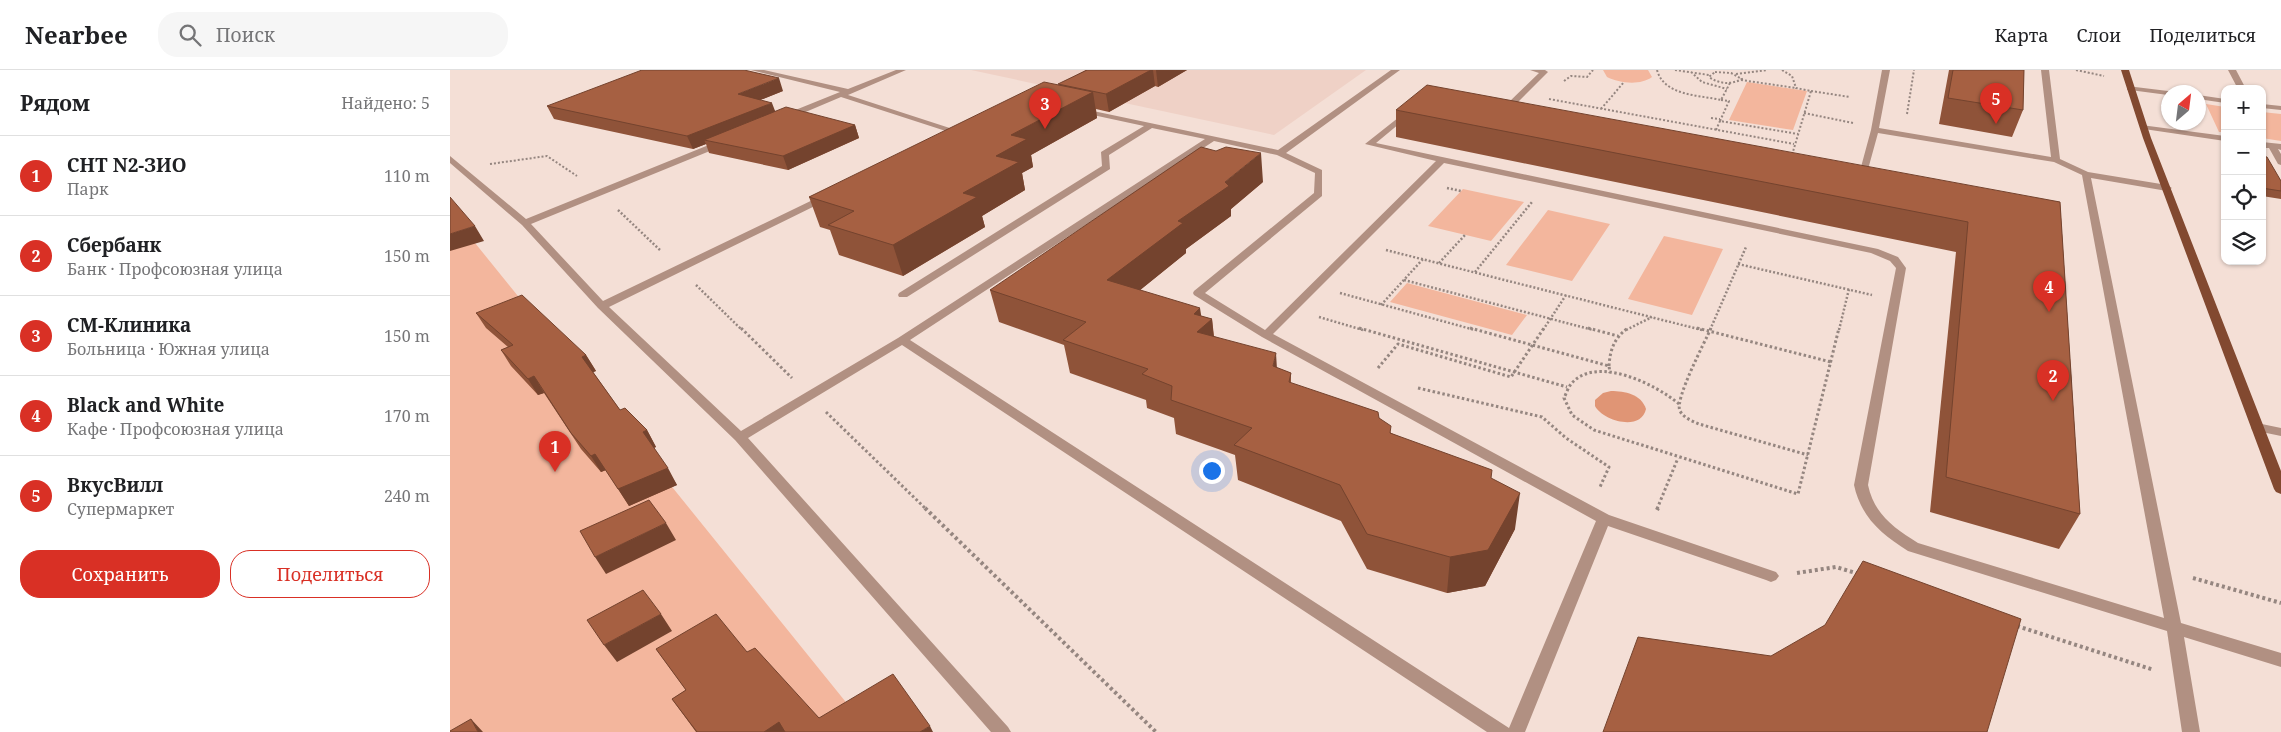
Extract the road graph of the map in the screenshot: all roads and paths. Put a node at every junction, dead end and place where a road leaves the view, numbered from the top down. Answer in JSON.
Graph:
{"nodes":[{"id":1,"x":755,"y":70,"type":"edge"},
{"id":2,"x":902,"y":70,"type":"edge"},
{"id":3,"x":1396,"y":70,"type":"edge"},
{"id":4,"x":1534,"y":70,"type":"edge"},
{"id":5,"x":1593,"y":70,"type":"edge"},
{"id":6,"x":1657,"y":70,"type":"edge"},
{"id":7,"x":1675,"y":70,"type":"edge"},
{"id":8,"x":1738,"y":70,"type":"edge"},
{"id":9,"x":1768,"y":70,"type":"edge"},
{"id":10,"x":1782,"y":70,"type":"edge"},
{"id":11,"x":1886,"y":70,"type":"edge"},
{"id":12,"x":2045,"y":70,"type":"edge"},
{"id":13,"x":2125,"y":70,"type":"edge"},
{"id":14,"x":2232,"y":70,"type":"edge"},
{"id":15,"x":1545,"y":71,"type":"edge"},
{"id":16,"x":1719,"y":71,"type":"edge"},
{"id":17,"x":1691,"y":72,"type":"junction"},
{"id":18,"x":1736,"y":74,"type":"junction"},
{"id":19,"x":1709,"y":75,"type":"junction"},
{"id":20,"x":1741,"y":80,"type":"junction"},
{"id":21,"x":1624,"y":82,"type":"dead end"},
{"id":22,"x":1562,"y":83,"type":"dead end"},
{"id":23,"x":1730,"y":83,"type":"junction"},
{"id":24,"x":2240,"y":85,"type":"edge"},
{"id":25,"x":1796,"y":88,"type":"junction"},
{"id":26,"x":2130,"y":88,"type":"junction"},
{"id":27,"x":1727,"y":89,"type":"junction"},
{"id":28,"x":1811,"y":91,"type":"junction"},
{"id":29,"x":2161,"y":92,"type":"edge"},
{"id":30,"x":845,"y":93,"type":"junction"},
{"id":31,"x":1551,"y":93,"type":"dead end"},
{"id":32,"x":1850,"y":97,"type":"dead end"},
{"id":33,"x":2206,"y":98,"type":"edge"},
{"id":34,"x":1721,"y":100,"type":"junction"},
{"id":35,"x":2221,"y":100,"type":"edge"},
{"id":36,"x":1418,"y":104,"type":"edge"},
{"id":37,"x":1500,"y":105,"type":"edge"},
{"id":38,"x":1510,"y":106,"type":"junction"},
{"id":39,"x":2266,"y":106,"type":"edge"},
{"id":40,"x":1074,"y":108,"type":"edge"},
{"id":41,"x":2281,"y":108,"type":"edge"},
{"id":42,"x":1601,"y":109,"type":"junction"},
{"id":43,"x":1529,"y":110,"type":"edge"},
{"id":44,"x":1804,"y":113,"type":"junction"},
{"id":45,"x":1711,"y":118,"type":"dead end"},
{"id":46,"x":1720,"y":120,"type":"junction"},
{"id":47,"x":776,"y":121,"type":"edge"},
{"id":48,"x":1151,"y":125,"type":"junction"},
{"id":49,"x":2144,"y":127,"type":"junction"},
{"id":50,"x":1716,"y":130,"type":"junction"},
{"id":51,"x":1875,"y":130,"type":"junction"},
{"id":52,"x":1798,"y":134,"type":"junction"},
{"id":53,"x":950,"y":136,"type":"edge"},
{"id":54,"x":1213,"y":138,"type":"junction"},
{"id":55,"x":2221,"y":138,"type":"edge"},
{"id":56,"x":730,"y":140,"type":"edge"},
{"id":57,"x":1794,"y":144,"type":"junction"},
{"id":58,"x":2276,"y":147,"type":"edge"},
{"id":59,"x":1280,"y":153,"type":"junction"},
{"id":60,"x":1791,"y":157,"type":"edge"},
{"id":61,"x":1442,"y":160,"type":"junction"},
{"id":62,"x":2056,"y":160,"type":"junction"},
{"id":63,"x":2281,"y":162,"type":"edge"},
{"id":64,"x":455,"y":164,"type":"edge"},
{"id":65,"x":1846,"y":167,"type":"edge"},
{"id":66,"x":2086,"y":174,"type":"junction"},
{"id":67,"x":1548,"y":182,"type":"junction"},
{"id":68,"x":2167,"y":188,"type":"junction"},
{"id":69,"x":600,"y":192,"type":"junction"},
{"id":70,"x":834,"y":193,"type":"edge"},
{"id":71,"x":525,"y":222,"type":"junction"},
{"id":72,"x":1755,"y":226,"type":"junction"},
{"id":73,"x":1465,"y":235,"type":"dead end"},
{"id":74,"x":1386,"y":250,"type":"dead end"},
{"id":75,"x":1423,"y":259,"type":"junction"},
{"id":76,"x":1439,"y":263,"type":"junction"},
{"id":77,"x":1738,"y":264,"type":"junction"},
{"id":78,"x":679,"y":269,"type":"junction"},
{"id":79,"x":1475,"y":272,"type":"junction"},
{"id":80,"x":1404,"y":280,"type":"junction"},
{"id":81,"x":1332,"y":291,"type":"dead end"},
{"id":82,"x":903,"y":295,"type":"dead end"},
{"id":83,"x":1566,"y":295,"type":"junction"},
{"id":84,"x":1381,"y":305,"type":"junction"},
{"id":85,"x":602,"y":306,"type":"junction"},
{"id":86,"x":1318,"y":316,"type":"dead end"},
{"id":87,"x":1652,"y":317,"type":"junction"},
{"id":88,"x":1550,"y":319,"type":"junction"},
{"id":89,"x":1710,"y":331,"type":"junction"},
{"id":90,"x":1266,"y":335,"type":"junction"},
{"id":91,"x":1618,"y":336,"type":"junction"},
{"id":92,"x":902,"y":340,"type":"junction"},
{"id":93,"x":1532,"y":346,"type":"junction"},
{"id":94,"x":1831,"y":362,"type":"junction"},
{"id":95,"x":1609,"y":366,"type":"junction"},
{"id":96,"x":1377,"y":369,"type":"dead end"},
{"id":97,"x":1514,"y":372,"type":"junction"},
{"id":98,"x":1610,"y":373,"type":"junction"},
{"id":99,"x":1415,"y":387,"type":"dead end"},
{"id":100,"x":1567,"y":387,"type":"junction"},
{"id":101,"x":810,"y":396,"type":"junction"},
{"id":102,"x":1679,"y":404,"type":"junction"},
{"id":103,"x":2257,"y":427,"type":"junction"},
{"id":104,"x":2281,"y":432,"type":"edge"},
{"id":105,"x":740,"y":437,"type":"junction"},
{"id":106,"x":1808,"y":455,"type":"junction"},
{"id":107,"x":1678,"y":458,"type":"junction"},
{"id":108,"x":1602,"y":488,"type":"dead end"},
{"id":109,"x":2281,"y":489,"type":"edge"},
{"id":110,"x":1604,"y":519,"type":"junction"},
{"id":111,"x":1647,"y":534,"type":"junction"},
{"id":112,"x":2163,"y":570,"type":"junction"},
{"id":113,"x":1771,"y":576,"type":"joint"},
{"id":114,"x":1864,"y":576,"type":"edge"},
{"id":115,"x":2281,"y":603,"type":"edge"},
{"id":116,"x":2014,"y":625,"type":"edge"},
{"id":117,"x":2174,"y":627,"type":"junction"},
{"id":118,"x":2281,"y":660,"type":"edge"},
{"id":119,"x":2182,"y":679,"type":"junction"},
{"id":120,"x":1002,"y":732,"type":"edge"},
{"id":121,"x":1156,"y":732,"type":"edge"},
{"id":122,"x":1502,"y":732,"type":"edge"},
{"id":123,"x":1516,"y":732,"type":"edge"},
{"id":124,"x":2191,"y":732,"type":"edge"}],
"edges":[{"from":1,"to":30,"type":"street"},
{"from":2,"to":30,"type":"street"},
{"from":3,"to":59,"type":"street"},
{"from":4,"to":15,"type":"street"},
{"from":5,"to":22,"type":"path"},
{"from":6,"to":34,"type":"path"},
{"from":7,"to":17,"type":"path"},
{"from":8,"to":18,"type":"path"},
{"from":9,"to":18,"type":"path"},
{"from":10,"to":25,"type":"path"},
{"from":11,"to":51,"type":"street"},
{"from":12,"to":62,"type":"street"},
{"from":13,"to":26,"type":"main road"},
{"from":14,"to":24,"type":"street"},
{"from":15,"to":38,"type":"street"},
{"from":16,"to":18,"type":"path"},
{"from":16,"to":19,"type":"path"},
{"from":17,"to":19,"type":"path"},
{"from":17,"to":27,"type":"path"},
{"from":18,"to":20,"type":"path"},
{"from":19,"to":23,"type":"path"},
{"from":20,"to":23,"type":"path"},
{"from":20,"to":25,"type":"path"},
{"from":21,"to":42,"type":"path"},
{"from":23,"to":27,"type":"path"},
{"from":25,"to":28,"type":"path"},
{"from":26,"to":29,"type":"street"},
{"from":26,"to":49,"type":"main road"},
{"from":27,"to":34,"type":"path"},
{"from":28,"to":32,"type":"path"},
{"from":28,"to":44,"type":"path"},
{"from":30,"to":47,"type":"street"},
{"from":30,"to":53,"type":"street"},
{"from":31,"to":42,"type":"path"},
{"from":33,"to":35,"type":"street"},
{"from":34,"to":46,"type":"path"},
{"from":36,"to":61,"type":"street"},
{"from":37,"to":38,"type":"street"},
{"from":38,"to":43,"type":"street"},
{"from":39,"to":41,"type":"street"},
{"from":40,"to":48,"type":"street"},
{"from":42,"to":50,"type":"path"},
{"from":44,"to":51,"type":"path"},
{"from":44,"to":52,"type":"path"},
{"from":45,"to":46,"type":"path"},
{"from":46,"to":50,"type":"path"},
{"from":46,"to":52,"type":"path"},
{"from":48,"to":54,"type":"street"},
{"from":48,"to":82,"type":"street"},
{"from":49,"to":55,"type":"street"},
{"from":49,"to":68,"type":"main road"},
{"from":50,"to":57,"type":"path"},
{"from":51,"to":62,"type":"street"},
{"from":51,"to":65,"type":"street"},
{"from":52,"to":57,"type":"path"},
{"from":54,"to":59,"type":"street"},
{"from":54,"to":92,"type":"street"},
{"from":56,"to":69,"type":"street"},
{"from":57,"to":60,"type":"path"},
{"from":58,"to":63,"type":"street"},
{"from":59,"to":90,"type":"street"},
{"from":61,"to":67,"type":"street"},
{"from":61,"to":90,"type":"street"},
{"from":62,"to":66,"type":"street"},
{"from":64,"to":69,"type":"path"},
{"from":64,"to":71,"type":"street"},
{"from":66,"to":68,"type":"street"},
{"from":66,"to":112,"type":"street"},
{"from":67,"to":72,"type":"street"},
{"from":67,"to":79,"type":"path"},
{"from":68,"to":103,"type":"main road"},
{"from":69,"to":71,"type":"street"},
{"from":69,"to":78,"type":"path"},
{"from":70,"to":78,"type":"street"},
{"from":71,"to":85,"type":"street"},
{"from":72,"to":77,"type":"path"},
{"from":72,"to":117,"type":"street"},
{"from":73,"to":76,"type":"path"},
{"from":74,"to":75,"type":"path"},
{"from":75,"to":76,"type":"path"},
{"from":75,"to":80,"type":"path"},
{"from":76,"to":79,"type":"path"},
{"from":77,"to":89,"type":"path"},
{"from":77,"to":94,"type":"path"},
{"from":78,"to":85,"type":"street"},
{"from":78,"to":101,"type":"path"},
{"from":79,"to":83,"type":"path"},
{"from":80,"to":84,"type":"path"},
{"from":80,"to":88,"type":"path"},
{"from":81,"to":84,"type":"path"},
{"from":83,"to":87,"type":"path"},
{"from":83,"to":88,"type":"path"},
{"from":84,"to":93,"type":"path"},
{"from":85,"to":105,"type":"street"},
{"from":86,"to":97,"type":"path"},
{"from":87,"to":89,"type":"path"},
{"from":87,"to":91,"type":"path"},
{"from":88,"to":91,"type":"path"},
{"from":88,"to":93,"type":"path"},
{"from":89,"to":94,"type":"path"},
{"from":89,"to":102,"type":"path"},
{"from":90,"to":110,"type":"street"},
{"from":91,"to":95,"type":"path"},
{"from":92,"to":101,"type":"street"},
{"from":92,"to":122,"type":"street"},
{"from":93,"to":95,"type":"path"},
{"from":93,"to":97,"type":"path"},
{"from":94,"to":106,"type":"path"},
{"from":95,"to":98,"type":"path"},
{"from":96,"to":97,"type":"path"},
{"from":97,"to":100,"type":"path"},
{"from":98,"to":100,"type":"path"},
{"from":98,"to":102,"type":"path"},
{"from":99,"to":108,"type":"path"},
{"from":100,"to":107,"type":"path"},
{"from":101,"to":105,"type":"street"},
{"from":101,"to":121,"type":"path"},
{"from":102,"to":106,"type":"path"},
{"from":103,"to":104,"type":"street"},
{"from":103,"to":109,"type":"main road"},
{"from":105,"to":120,"type":"street"},
{"from":106,"to":107,"type":"path"},
{"from":107,"to":111,"type":"path"},
{"from":110,"to":111,"type":"street"},
{"from":110,"to":123,"type":"street"},
{"from":111,"to":113,"type":"street"},
{"from":112,"to":115,"type":"path"},
{"from":112,"to":117,"type":"street"},
{"from":113,"to":114,"type":"path"},
{"from":116,"to":119,"type":"path"},
{"from":117,"to":118,"type":"street"},
{"from":117,"to":119,"type":"street"},
{"from":119,"to":124,"type":"street"}]}
